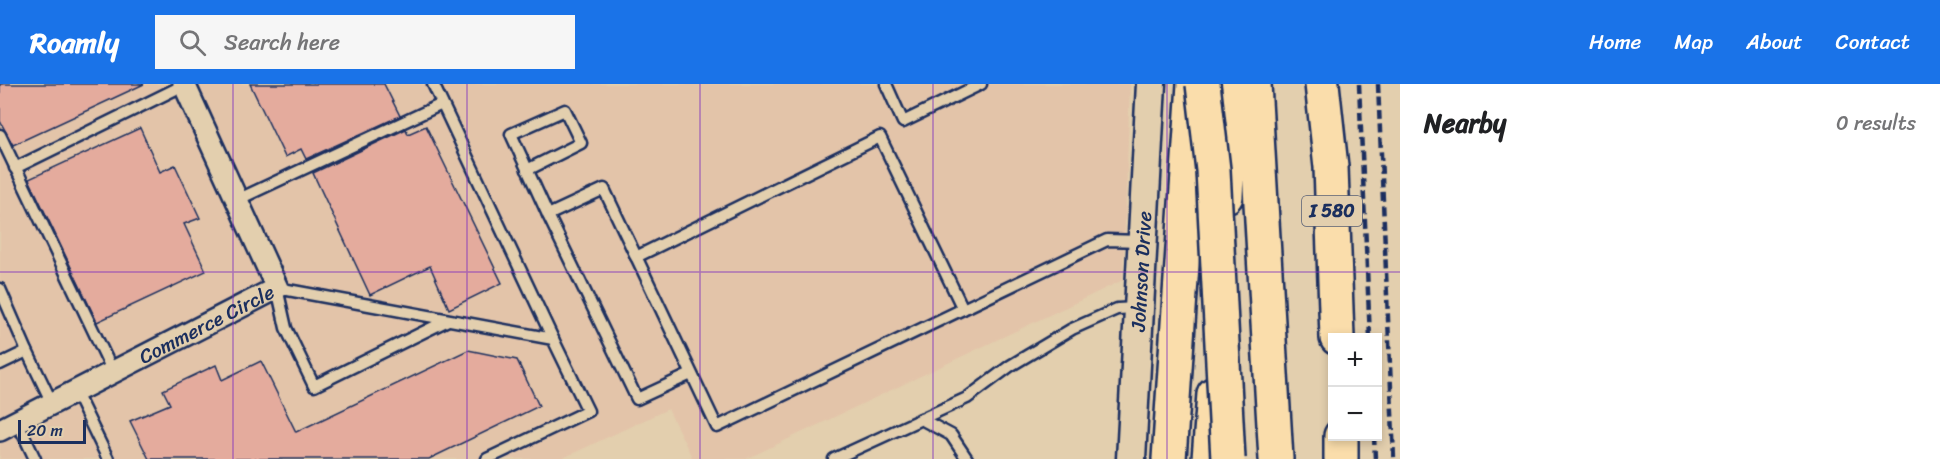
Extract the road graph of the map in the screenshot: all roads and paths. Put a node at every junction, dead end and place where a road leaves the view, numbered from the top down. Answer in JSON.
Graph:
{"nodes":[{"id":1,"x":433,"y":84,"type":"edge"},
{"id":2,"x":886,"y":84,"type":"edge"},
{"id":3,"x":981,"y":84,"type":"edge"},
{"id":4,"x":1151,"y":84,"type":"edge"},
{"id":5,"x":1194,"y":84,"type":"edge"},
{"id":6,"x":1203,"y":84,"type":"edge"},
{"id":7,"x":1231,"y":84,"type":"edge"},
{"id":8,"x":1254,"y":84,"type":"edge"},
{"id":9,"x":1322,"y":84,"type":"edge"},
{"id":10,"x":184,"y":85,"type":"edge"},
{"id":11,"x":442,"y":104,"type":"junction"},
{"id":12,"x":0,"y":135,"type":"edge"},
{"id":13,"x":15,"y":168,"type":"junction"},
{"id":14,"x":527,"y":170,"type":"junction"},
{"id":15,"x":237,"y":200,"type":"junction"},
{"id":16,"x":548,"y":215,"type":"junction"},
{"id":17,"x":1144,"y":241,"type":"junction"},
{"id":18,"x":636,"y":257,"type":"junction"},
{"id":19,"x":277,"y":288,"type":"junction"},
{"id":20,"x":0,"y":289,"type":"edge"},
{"id":21,"x":1140,"y":308,"type":"junction"},
{"id":22,"x":963,"y":309,"type":"junction"},
{"id":23,"x":448,"y":320,"type":"junction"},
{"id":24,"x":1337,"y":333,"type":"edge"},
{"id":25,"x":553,"y":339,"type":"junction"},
{"id":26,"x":27,"y":351,"type":"junction"},
{"id":27,"x":0,"y":364,"type":"edge"},
{"id":28,"x":113,"y":372,"type":"junction"},
{"id":29,"x":692,"y":374,"type":"junction"},
{"id":30,"x":75,"y":391,"type":"junction"},
{"id":31,"x":52,"y":403,"type":"junction"},
{"id":32,"x":921,"y":419,"type":"junction"},
{"id":33,"x":8,"y":425,"type":"edge"},
{"id":34,"x":1341,"y":441,"type":"edge"},
{"id":35,"x":35,"y":459,"type":"edge"},
{"id":36,"x":108,"y":459,"type":"edge"},
{"id":37,"x":488,"y":459,"type":"edge"},
{"id":38,"x":834,"y":459,"type":"edge"},
{"id":39,"x":967,"y":459,"type":"edge"},
{"id":40,"x":1131,"y":459,"type":"edge"},
{"id":41,"x":1169,"y":459,"type":"edge"},
{"id":42,"x":1209,"y":459,"type":"edge"},
{"id":43,"x":1228,"y":459,"type":"edge"},
{"id":44,"x":1276,"y":459,"type":"edge"},
{"id":45,"x":1341,"y":459,"type":"edge"}],
"edges":[{"from":1,"to":11,"type":"lane"},
{"from":2,"to":3,"type":"lane"},
{"from":4,"to":17,"type":"street","name":"Johnson Drive"},
{"from":5,"to":41,"type":"highway"},
{"from":6,"to":43,"type":"highway","bridge":true},
{"from":7,"to":42,"type":"highway"},
{"from":8,"to":44,"type":"highway"},
{"from":9,"to":24,"type":"highway","number":"I 580"},
{"from":10,"to":13,"type":"lane"},
{"from":10,"to":15,"type":"street","name":"Commerce Circle"},
{"from":11,"to":15,"type":"lane"},
{"from":11,"to":25,"type":"lane"},
{"from":12,"to":13,"type":"lane"},
{"from":13,"to":28,"type":"lane"},
{"from":14,"to":14,"type":"lane"},
{"from":14,"to":16,"type":"lane"},
{"from":15,"to":19,"type":"street","name":"Commerce Circle"},
{"from":16,"to":18,"type":"lane"},
{"from":16,"to":29,"type":"lane"},
{"from":17,"to":21,"type":"street","name":"Johnson Drive"},
{"from":17,"to":22,"type":"lane"},
{"from":18,"to":22,"type":"lane"},
{"from":18,"to":29,"type":"lane"},
{"from":19,"to":23,"type":"lane"},
{"from":19,"to":23,"type":"lane"},
{"from":19,"to":28,"type":"street","name":"Commerce Circle"},
{"from":20,"to":26,"type":"lane"},
{"from":21,"to":32,"type":"lane"},
{"from":21,"to":40,"type":"street","name":"Johnson Drive"},
{"from":22,"to":29,"type":"lane"},
{"from":23,"to":25,"type":"lane"},
{"from":25,"to":37,"type":"lane"},
{"from":26,"to":27,"type":"lane"},
{"from":26,"to":31,"type":"lane"},
{"from":28,"to":30,"type":"street","name":"Commerce Circle"},
{"from":30,"to":31,"type":"street","name":"Commerce Circle"},
{"from":30,"to":36,"type":"lane"},
{"from":31,"to":33,"type":"street","name":"Commerce Circle"},
{"from":32,"to":38,"type":"lane"},
{"from":32,"to":39,"type":"lane"},
{"from":33,"to":35,"type":"lane"},
{"from":34,"to":45,"type":"highway"}]}
